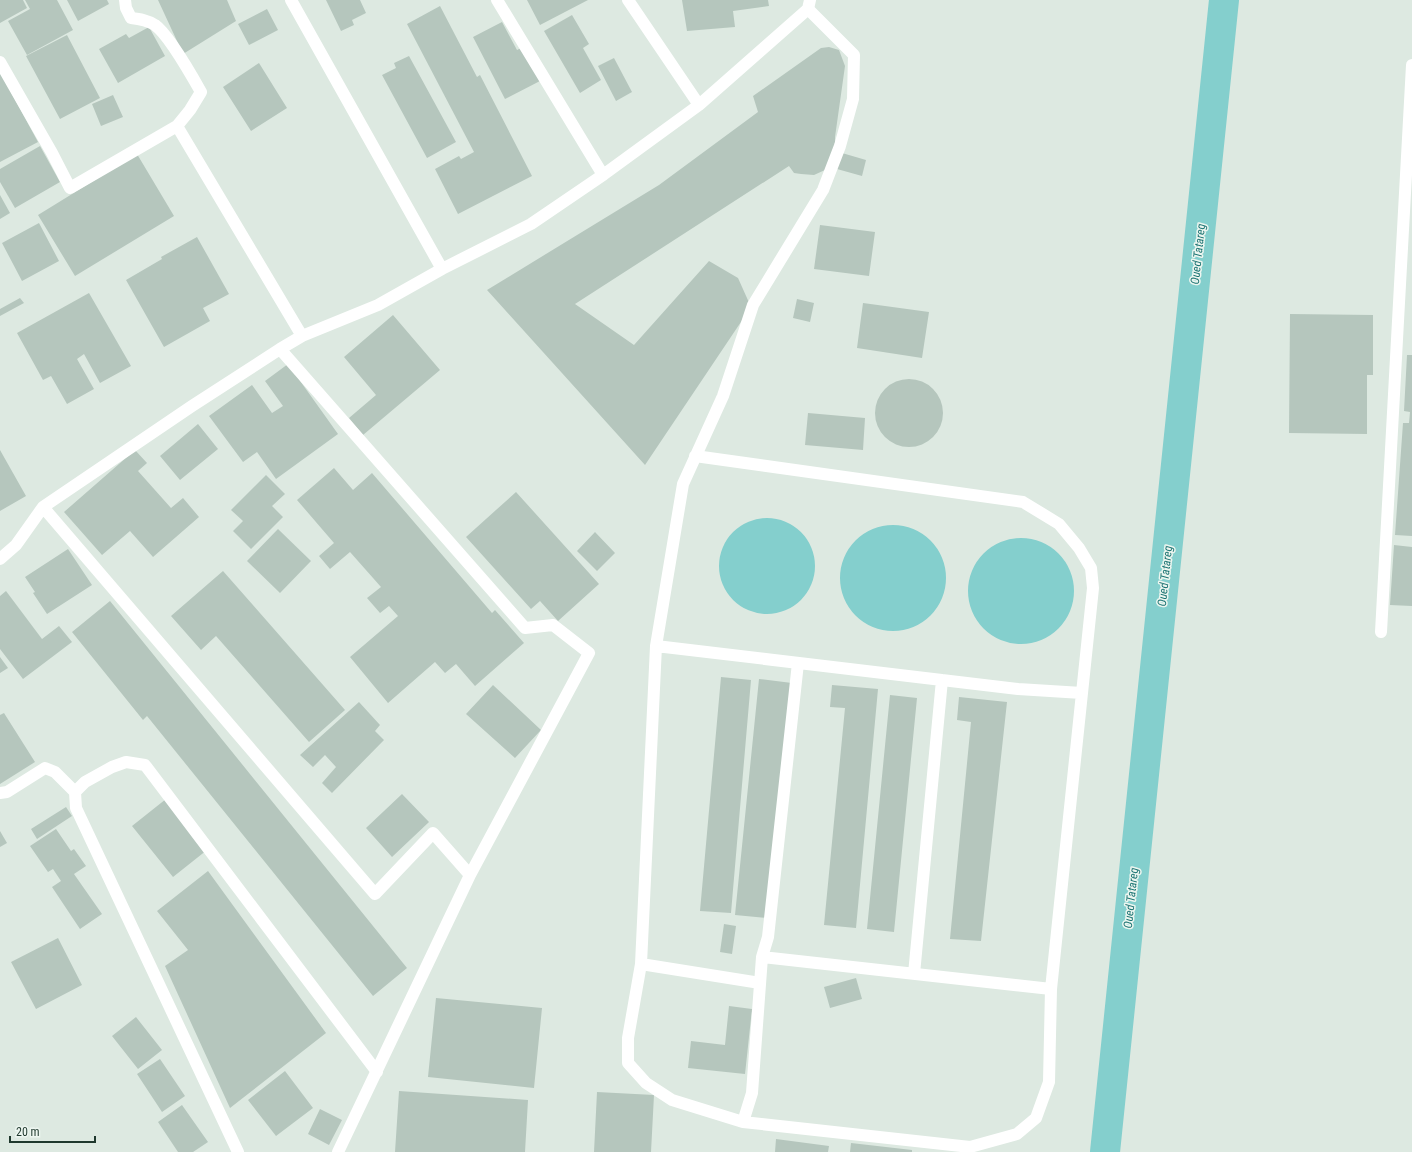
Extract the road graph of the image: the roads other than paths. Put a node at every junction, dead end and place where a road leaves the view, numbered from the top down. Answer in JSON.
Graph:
{"nodes":[{"id":1,"x":125,"y":0,"type":"edge"},
{"id":2,"x":291,"y":0,"type":"edge"},
{"id":3,"x":498,"y":0,"type":"edge"},
{"id":4,"x":628,"y":0,"type":"edge"},
{"id":5,"x":809,"y":5,"type":"edge"},
{"id":6,"x":0,"y":62,"type":"edge"},
{"id":7,"x":1412,"y":65,"type":"edge"},
{"id":8,"x":699,"y":105,"type":"junction"},
{"id":9,"x":177,"y":126,"type":"junction"},
{"id":10,"x":603,"y":175,"type":"junction"},
{"id":11,"x":442,"y":269,"type":"junction"},
{"id":12,"x":302,"y":336,"type":"junction"},
{"id":13,"x":280,"y":349,"type":"junction"},
{"id":14,"x":695,"y":456,"type":"junction"},
{"id":15,"x":42,"y":507,"type":"junction"},
{"id":16,"x":0,"y":559,"type":"edge"},
{"id":17,"x":1381,"y":632,"type":"dead end"},
{"id":18,"x":656,"y":646,"type":"junction"},
{"id":19,"x":798,"y":663,"type":"junction"},
{"id":20,"x":942,"y":680,"type":"junction"},
{"id":21,"x":1082,"y":693,"type":"junction"},
{"id":22,"x":75,"y":792,"type":"junction"},
{"id":23,"x":0,"y":793,"type":"edge"},
{"id":24,"x":470,"y":875,"type":"junction"},
{"id":25,"x":762,"y":956,"type":"junction"},
{"id":26,"x":641,"y":964,"type":"junction"},
{"id":27,"x":914,"y":974,"type":"junction"},
{"id":28,"x":760,"y":983,"type":"junction"},
{"id":29,"x":1051,"y":989,"type":"junction"},
{"id":30,"x":377,"y":1072,"type":"junction"},
{"id":31,"x":743,"y":1122,"type":"junction"},
{"id":32,"x":238,"y":1152,"type":"edge"},
{"id":33,"x":338,"y":1152,"type":"edge"}],
"edges":[{"from":1,"to":9,"type":"street"},
{"from":2,"to":11,"type":"street"},
{"from":3,"to":10,"type":"street"},
{"from":4,"to":8,"type":"street"},
{"from":5,"to":8,"type":"street"},
{"from":5,"to":14,"type":"street"},
{"from":6,"to":9,"type":"street"},
{"from":7,"to":17,"type":"street"},
{"from":8,"to":10,"type":"street"},
{"from":9,"to":12,"type":"street"},
{"from":10,"to":11,"type":"street"},
{"from":11,"to":12,"type":"street"},
{"from":12,"to":13,"type":"street"},
{"from":13,"to":15,"type":"street"},
{"from":13,"to":24,"type":"street"},
{"from":14,"to":18,"type":"street"},
{"from":14,"to":21,"type":"street"},
{"from":15,"to":16,"type":"street"},
{"from":15,"to":24,"type":"street"},
{"from":18,"to":19,"type":"street"},
{"from":18,"to":26,"type":"street"},
{"from":19,"to":20,"type":"street"},
{"from":19,"to":25,"type":"street"},
{"from":20,"to":21,"type":"street"},
{"from":20,"to":27,"type":"street"},
{"from":21,"to":29,"type":"street"},
{"from":22,"to":23,"type":"street"},
{"from":22,"to":30,"type":"street"},
{"from":22,"to":32,"type":"street"},
{"from":24,"to":30,"type":"street"},
{"from":25,"to":27,"type":"street"},
{"from":25,"to":28,"type":"street"},
{"from":26,"to":28,"type":"street"},
{"from":26,"to":31,"type":"street"},
{"from":27,"to":29,"type":"street"},
{"from":28,"to":31,"type":"street"},
{"from":29,"to":31,"type":"street"},
{"from":30,"to":33,"type":"street"}]}
